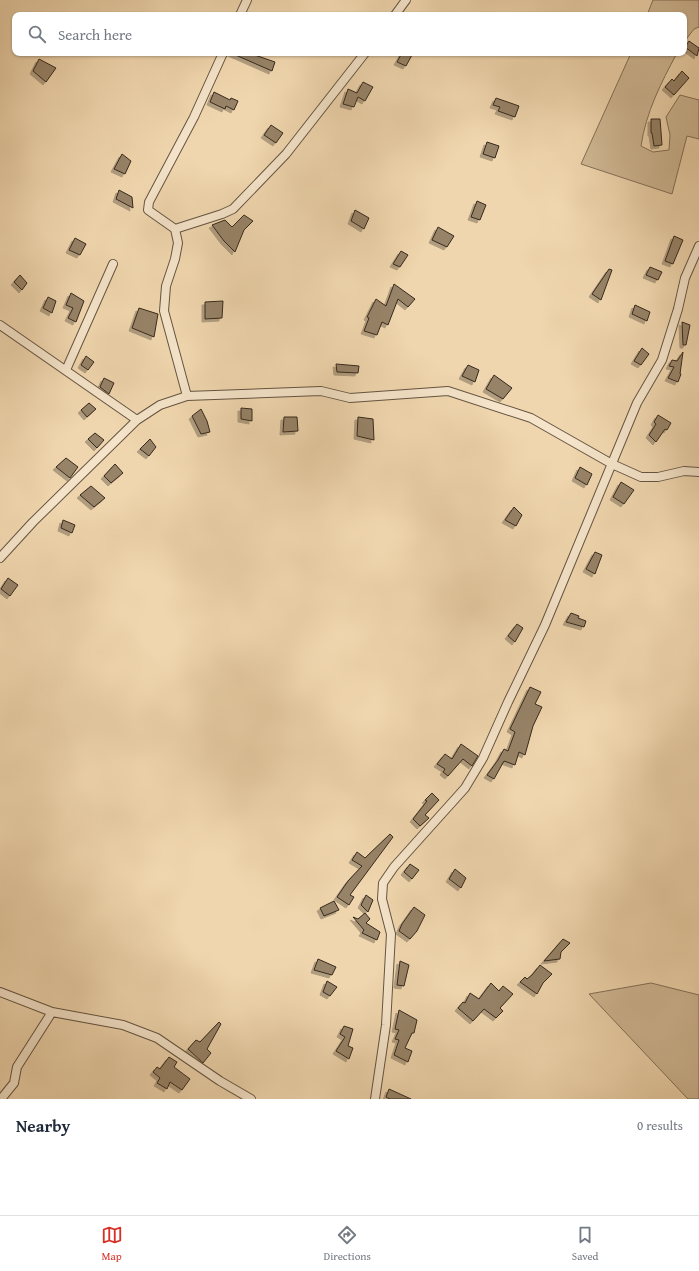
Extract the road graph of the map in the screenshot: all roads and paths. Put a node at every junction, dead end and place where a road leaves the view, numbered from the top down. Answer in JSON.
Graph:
{"nodes":[{"id":1,"x":247,"y":0,"type":"edge"},
{"id":2,"x":406,"y":0,"type":"edge"},
{"id":3,"x":241,"y":12,"type":"edge"},
{"id":4,"x":397,"y":12,"type":"edge"},
{"id":5,"x":222,"y":56,"type":"edge"},
{"id":6,"x":363,"y":56,"type":"edge"},
{"id":7,"x":175,"y":229,"type":"junction"},
{"id":8,"x":699,"y":246,"type":"edge"},
{"id":9,"x":113,"y":264,"type":"dead end"},
{"id":10,"x":0,"y":325,"type":"edge"},
{"id":11,"x":66,"y":370,"type":"junction"},
{"id":12,"x":187,"y":396,"type":"junction"},
{"id":13,"x":137,"y":420,"type":"junction"},
{"id":14,"x":612,"y":464,"type":"junction"},
{"id":15,"x":699,"y":472,"type":"edge"},
{"id":16,"x":0,"y":558,"type":"edge"},
{"id":17,"x":0,"y":992,"type":"edge"},
{"id":18,"x":52,"y":1012,"type":"junction"},
{"id":19,"x":1,"y":1099,"type":"edge"},
{"id":20,"x":251,"y":1099,"type":"edge"},
{"id":21,"x":375,"y":1099,"type":"edge"}],
"edges":[{"from":1,"to":3,"type":"street"},
{"from":2,"to":4,"type":"street"},
{"from":5,"to":7,"type":"street"},
{"from":6,"to":7,"type":"street"},
{"from":7,"to":12,"type":"street"},
{"from":8,"to":14,"type":"street"},
{"from":9,"to":11,"type":"street"},
{"from":10,"to":11,"type":"street"},
{"from":11,"to":13,"type":"street"},
{"from":12,"to":13,"type":"street"},
{"from":12,"to":14,"type":"street"},
{"from":13,"to":16,"type":"street"},
{"from":14,"to":15,"type":"street"},
{"from":14,"to":21,"type":"street"},
{"from":17,"to":18,"type":"street"},
{"from":18,"to":19,"type":"street"},
{"from":18,"to":20,"type":"street"}]}
